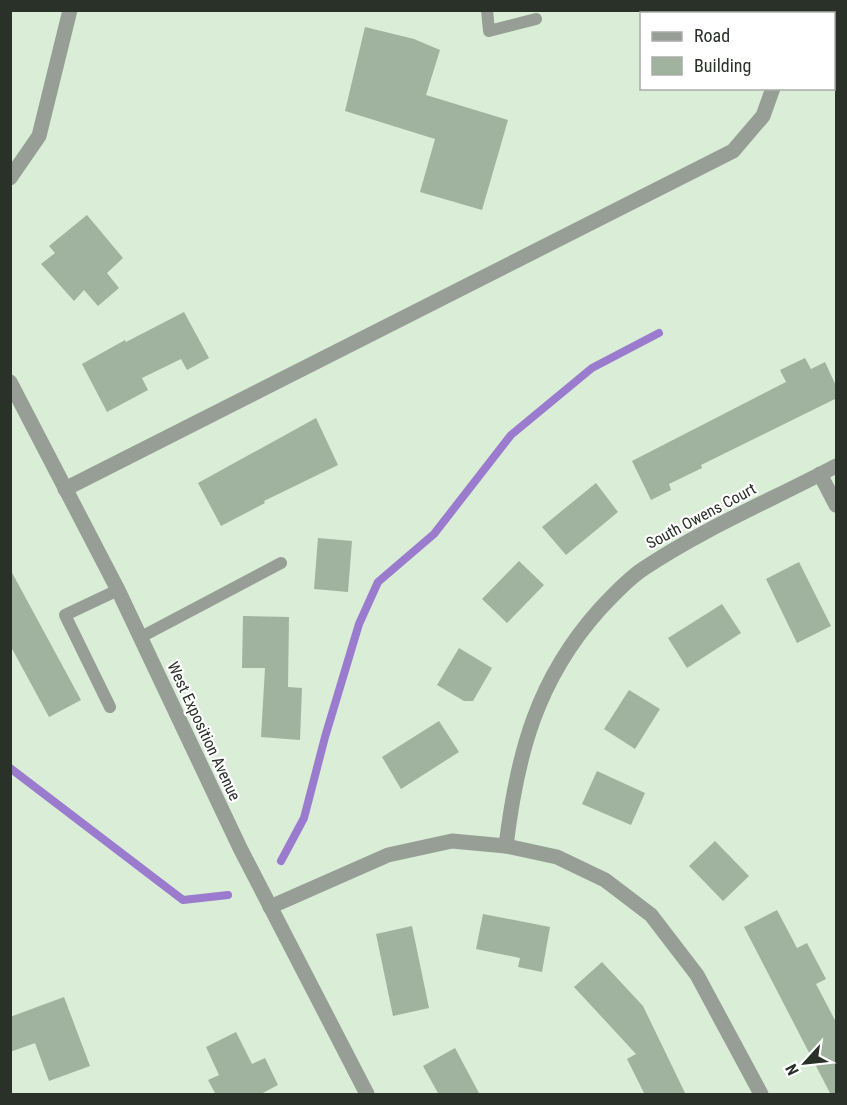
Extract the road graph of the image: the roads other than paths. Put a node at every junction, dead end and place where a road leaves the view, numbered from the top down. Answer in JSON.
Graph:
{"nodes":[{"id":1,"x":70,"y":10,"type":"edge"},
{"id":2,"x":487,"y":10,"type":"edge"},
{"id":3,"x":536,"y":19,"type":"dead end"},
{"id":4,"x":771,"y":90,"type":"edge"},
{"id":5,"x":10,"y":178,"type":"edge"},
{"id":6,"x":10,"y":382,"type":"edge"},
{"id":7,"x":837,"y":466,"type":"edge"},
{"id":8,"x":820,"y":474,"type":"junction"},
{"id":9,"x":66,"y":489,"type":"junction"},
{"id":10,"x":837,"y":505,"type":"edge"},
{"id":11,"x":281,"y":563,"type":"dead end"},
{"id":12,"x":118,"y":590,"type":"junction"},
{"id":13,"x":141,"y":637,"type":"junction"},
{"id":14,"x":110,"y":707,"type":"dead end"},
{"id":15,"x":506,"y":846,"type":"junction"},
{"id":16,"x":270,"y":907,"type":"junction"},
{"id":17,"x":367,"y":1095,"type":"edge"},
{"id":18,"x":761,"y":1095,"type":"edge"}],
"edges":[{"from":1,"to":5,"type":"street"},
{"from":2,"to":3,"type":"lane"},
{"from":4,"to":9,"type":"street"},
{"from":6,"to":9,"type":"street","name":"West Exposition Avenue"},
{"from":7,"to":8,"type":"street","name":"South Owens Court"},
{"from":8,"to":10,"type":"street"},
{"from":8,"to":15,"type":"street","name":"South Owens Court"},
{"from":9,"to":12,"type":"street","name":"West Exposition Avenue"},
{"from":11,"to":13,"type":"lane"},
{"from":12,"to":13,"type":"street","name":"West Exposition Avenue"},
{"from":12,"to":14,"type":"lane"},
{"from":13,"to":16,"type":"street","name":"West Exposition Avenue"},
{"from":15,"to":16,"type":"street"},
{"from":15,"to":18,"type":"street"},
{"from":16,"to":17,"type":"street","name":"West Exposition Avenue"}]}
